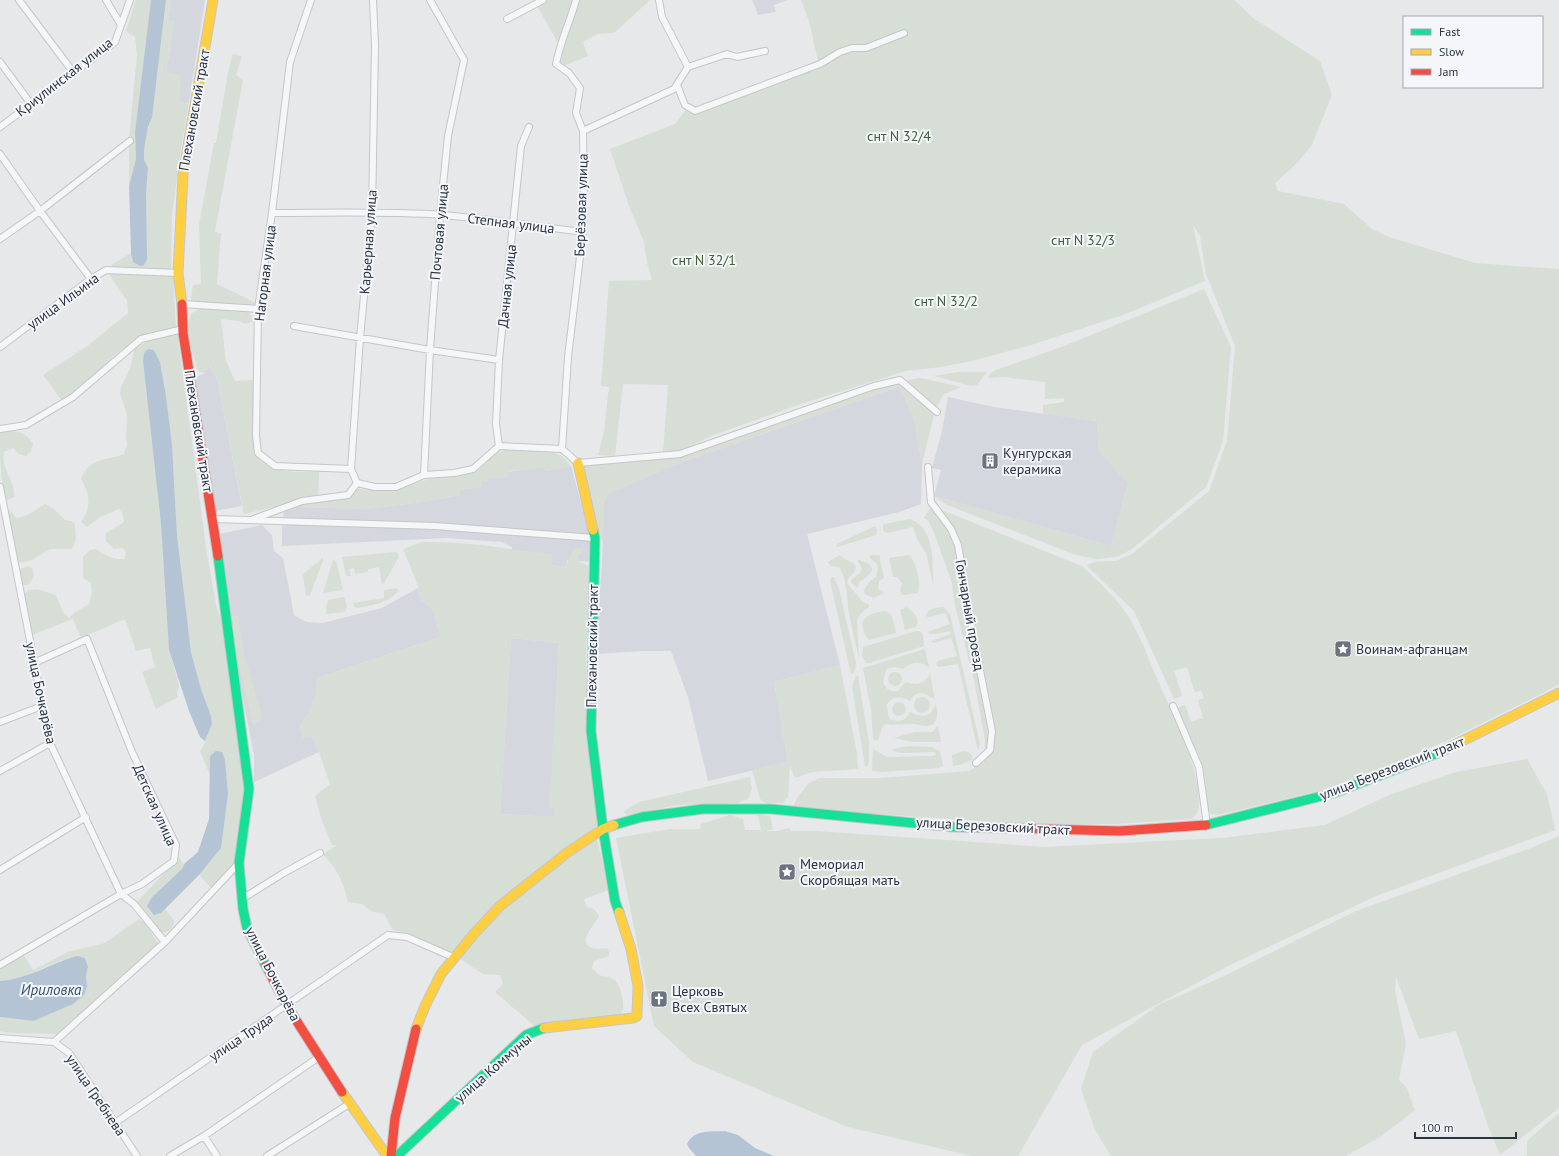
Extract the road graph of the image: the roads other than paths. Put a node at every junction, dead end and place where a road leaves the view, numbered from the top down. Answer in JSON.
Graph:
{"nodes":[{"id":1,"x":19,"y":0,"type":"edge"},
{"id":2,"x":106,"y":0,"type":"edge"},
{"id":3,"x":130,"y":0,"type":"edge"},
{"id":4,"x":214,"y":0,"type":"edge"},
{"id":5,"x":311,"y":0,"type":"edge"},
{"id":6,"x":374,"y":0,"type":"edge"},
{"id":7,"x":430,"y":0,"type":"edge"},
{"id":8,"x":542,"y":0,"type":"edge"},
{"id":9,"x":576,"y":0,"type":"edge"},
{"id":10,"x":659,"y":0,"type":"edge"},
{"id":11,"x":507,"y":19,"type":"dead end"},
{"id":12,"x":121,"y":25,"type":"junction"},
{"id":13,"x":904,"y":33,"type":"dead end"},
{"id":14,"x":765,"y":51,"type":"dead end"},
{"id":15,"x":0,"y":62,"type":"edge"},
{"id":16,"x":688,"y":67,"type":"junction"},
{"id":17,"x":73,"y":72,"type":"junction"},
{"id":18,"x":677,"y":85,"type":"junction"},
{"id":19,"x":31,"y":104,"type":"junction"},
{"id":20,"x":0,"y":126,"type":"edge"},
{"id":21,"x":529,"y":127,"type":"dead end"},
{"id":22,"x":583,"y":131,"type":"junction"},
{"id":23,"x":130,"y":141,"type":"dead end"},
{"id":24,"x":0,"y":154,"type":"edge"},
{"id":25,"x":40,"y":211,"type":"junction"},
{"id":26,"x":272,"y":213,"type":"junction"},
{"id":27,"x":372,"y":213,"type":"junction"},
{"id":28,"x":440,"y":215,"type":"junction"},
{"id":29,"x":513,"y":223,"type":"junction"},
{"id":30,"x":583,"y":232,"type":"junction"},
{"id":31,"x":0,"y":238,"type":"edge"},
{"id":32,"x":178,"y":273,"type":"junction"},
{"id":33,"x":91,"y":279,"type":"junction"},
{"id":34,"x":182,"y":304,"type":"junction"},
{"id":35,"x":258,"y":309,"type":"junction"},
{"id":36,"x":294,"y":326,"type":"dead end"},
{"id":37,"x":183,"y":329,"type":"junction"},
{"id":38,"x":360,"y":338,"type":"junction"},
{"id":39,"x":0,"y":347,"type":"edge"},
{"id":40,"x":430,"y":350,"type":"junction"},
{"id":41,"x":499,"y":360,"type":"junction"},
{"id":42,"x":937,"y":412,"type":"dead end"},
{"id":43,"x":0,"y":429,"type":"edge"},
{"id":44,"x":499,"y":446,"type":"junction"},
{"id":45,"x":562,"y":449,"type":"junction"},
{"id":46,"x":578,"y":463,"type":"junction"},
{"id":47,"x":928,"y":467,"type":"dead end"},
{"id":48,"x":352,"y":470,"type":"junction"},
{"id":49,"x":424,"y":475,"type":"junction"},
{"id":50,"x":357,"y":483,"type":"junction"},
{"id":51,"x":0,"y":487,"type":"edge"},
{"id":52,"x":213,"y":519,"type":"junction"},
{"id":53,"x":251,"y":520,"type":"junction"},
{"id":54,"x":595,"y":538,"type":"junction"},
{"id":55,"x":34,"y":663,"type":"junction"},
{"id":56,"x":1559,"y":693,"type":"edge"},
{"id":57,"x":42,"y":706,"type":"junction"},
{"id":58,"x":1173,"y":706,"type":"dead end"},
{"id":59,"x":0,"y":722,"type":"edge"},
{"id":60,"x":50,"y":742,"type":"junction"},
{"id":61,"x":976,"y":763,"type":"dead end"},
{"id":62,"x":0,"y":771,"type":"edge"},
{"id":63,"x":86,"y":818,"type":"junction"},
{"id":64,"x":1207,"y":825,"type":"junction"},
{"id":65,"x":603,"y":830,"type":"junction"},
{"id":66,"x":320,"y":853,"type":"dead end"},
{"id":67,"x":239,"y":863,"type":"junction"},
{"id":68,"x":0,"y":870,"type":"edge"},
{"id":69,"x":121,"y":894,"type":"junction"},
{"id":70,"x":242,"y":899,"type":"junction"},
{"id":71,"x":165,"y":942,"type":"junction"},
{"id":72,"x":455,"y":958,"type":"junction"},
{"id":73,"x":1,"y":964,"type":"edge"},
{"id":74,"x":287,"y":1006,"type":"junction"},
{"id":75,"x":633,"y":1018,"type":"joint"},
{"id":76,"x":0,"y":1038,"type":"edge"},
{"id":77,"x":54,"y":1042,"type":"junction"},
{"id":78,"x":319,"y":1057,"type":"junction"},
{"id":79,"x":349,"y":1104,"type":"junction"},
{"id":80,"x":115,"y":1123,"type":"junction"},
{"id":81,"x":204,"y":1136,"type":"junction"},
{"id":82,"x":137,"y":1156,"type":"edge"},
{"id":83,"x":170,"y":1156,"type":"edge"},
{"id":84,"x":217,"y":1156,"type":"edge"},
{"id":85,"x":267,"y":1156,"type":"edge"},
{"id":86,"x":387,"y":1156,"type":"edge"},
{"id":87,"x":391,"y":1156,"type":"edge"},
{"id":88,"x":397,"y":1156,"type":"edge"}],
"edges":[{"from":1,"to":17,"type":"street"},
{"from":2,"to":12,"type":"street"},
{"from":3,"to":12,"type":"street","name":"Криулинская улица"},
{"from":4,"to":32,"type":"street","name":"Плехановский тракт"},
{"from":5,"to":26,"type":"street","name":"Нагорная улица"},
{"from":6,"to":27,"type":"street","name":"Карьерная улица"},
{"from":7,"to":28,"type":"street","name":"Почтовая улица"},
{"from":8,"to":11,"type":"street"},
{"from":9,"to":22,"type":"street","name":"Берёзовая улица"},
{"from":10,"to":16,"type":"street"},
{"from":12,"to":17,"type":"street","name":"Криулинская улица"},
{"from":13,"to":18,"type":"street"},
{"from":14,"to":16,"type":"street"},
{"from":15,"to":19,"type":"street"},
{"from":16,"to":18,"type":"street"},
{"from":17,"to":19,"type":"street","name":"Криулинская улица"},
{"from":18,"to":22,"type":"street"},
{"from":19,"to":20,"type":"street","name":"Криулинская улица"},
{"from":21,"to":29,"type":"street","name":"Дачная улица"},
{"from":22,"to":30,"type":"street","name":"Берёзовая улица"},
{"from":23,"to":25,"type":"street"},
{"from":24,"to":25,"type":"street"},
{"from":25,"to":31,"type":"street"},
{"from":25,"to":33,"type":"street"},
{"from":26,"to":27,"type":"street","name":"Степная улица"},
{"from":26,"to":35,"type":"street","name":"Нагорная улица"},
{"from":27,"to":28,"type":"street","name":"Степная улица"},
{"from":27,"to":38,"type":"street","name":"Карьерная улица"},
{"from":28,"to":29,"type":"street","name":"Степная улица"},
{"from":28,"to":40,"type":"street","name":"Почтовая улица"},
{"from":29,"to":30,"type":"street","name":"Степная улица"},
{"from":29,"to":41,"type":"street","name":"Дачная улица"},
{"from":30,"to":45,"type":"street","name":"Берёзовая улица"},
{"from":32,"to":33,"type":"street","name":"улица Ильина"},
{"from":32,"to":34,"type":"street","name":"Плехановский тракт"},
{"from":33,"to":39,"type":"street","name":"улица Ильина"},
{"from":34,"to":35,"type":"street"},
{"from":34,"to":37,"type":"street","name":"Плехановский тракт"},
{"from":35,"to":48,"type":"street","name":"Нагорная улица"},
{"from":36,"to":38,"type":"street"},
{"from":37,"to":43,"type":"street"},
{"from":37,"to":52,"type":"street","name":"Плехановский тракт"},
{"from":38,"to":40,"type":"street"},
{"from":38,"to":48,"type":"street","name":"Карьерная улица"},
{"from":40,"to":41,"type":"street"},
{"from":40,"to":49,"type":"street","name":"Почтовая улица"},
{"from":41,"to":44,"type":"street","name":"Дачная улица"},
{"from":42,"to":46,"type":"street"},
{"from":44,"to":45,"type":"street"},
{"from":44,"to":49,"type":"street"},
{"from":45,"to":46,"type":"street"},
{"from":46,"to":54,"type":"street","name":"Плехановский тракт"},
{"from":47,"to":61,"type":"street","name":"Гончарный проезд"},
{"from":48,"to":50,"type":"street","name":"Карьерная улица"},
{"from":49,"to":50,"type":"street"},
{"from":50,"to":53,"type":"street"},
{"from":51,"to":55,"type":"street","name":"улица Бочкарёва"},
{"from":52,"to":53,"type":"street"},
{"from":52,"to":67,"type":"street","name":"Плехановский тракт"},
{"from":53,"to":54,"type":"street"},
{"from":54,"to":65,"type":"street","name":"Плехановский тракт"},
{"from":55,"to":57,"type":"street","name":"улица Бочкарёва"},
{"from":55,"to":69,"type":"street","name":"Детская улица"},
{"from":56,"to":64,"type":"street","name":"улица Березовский тракт"},
{"from":57,"to":59,"type":"street"},
{"from":57,"to":60,"type":"street","name":"улица Бочкарёва"},
{"from":58,"to":64,"type":"street"},
{"from":60,"to":62,"type":"street"},
{"from":60,"to":63,"type":"street","name":"улица Бочкарёва"},
{"from":63,"to":68,"type":"street"},
{"from":63,"to":69,"type":"street","name":"улица Бочкарёва"},
{"from":64,"to":65,"type":"street","name":"улица Березовский тракт"},
{"from":65,"to":72,"type":"street","name":"улица Березовский тракт"},
{"from":65,"to":75,"type":"street","name":"Плехановский тракт"},
{"from":66,"to":70,"type":"street"},
{"from":67,"to":70,"type":"street","name":"улица Бочкарёва"},
{"from":67,"to":71,"type":"street"},
{"from":69,"to":71,"type":"street","name":"улица Бочкарёва"},
{"from":69,"to":73,"type":"street","name":"Детская улица"},
{"from":70,"to":74,"type":"street","name":"улица Бочкарёва"},
{"from":71,"to":77,"type":"street"},
{"from":72,"to":74,"type":"street","name":"улица Труда"},
{"from":72,"to":87,"type":"street"},
{"from":74,"to":78,"type":"street","name":"улица Бочкарёва"},
{"from":74,"to":80,"type":"street","name":"улица Труда"},
{"from":75,"to":88,"type":"street","name":"улица Коммуны"},
{"from":76,"to":77,"type":"street","name":"улица Гребнева"},
{"from":77,"to":80,"type":"street","name":"улица Гребнева"},
{"from":78,"to":79,"type":"street","name":"улица Бочкарёва"},
{"from":78,"to":81,"type":"street"},
{"from":79,"to":85,"type":"street"},
{"from":79,"to":86,"type":"street","name":"улица Бочкарёва"},
{"from":80,"to":82,"type":"street","name":"улица Гребнева"},
{"from":81,"to":83,"type":"street"},
{"from":81,"to":84,"type":"street"}]}
